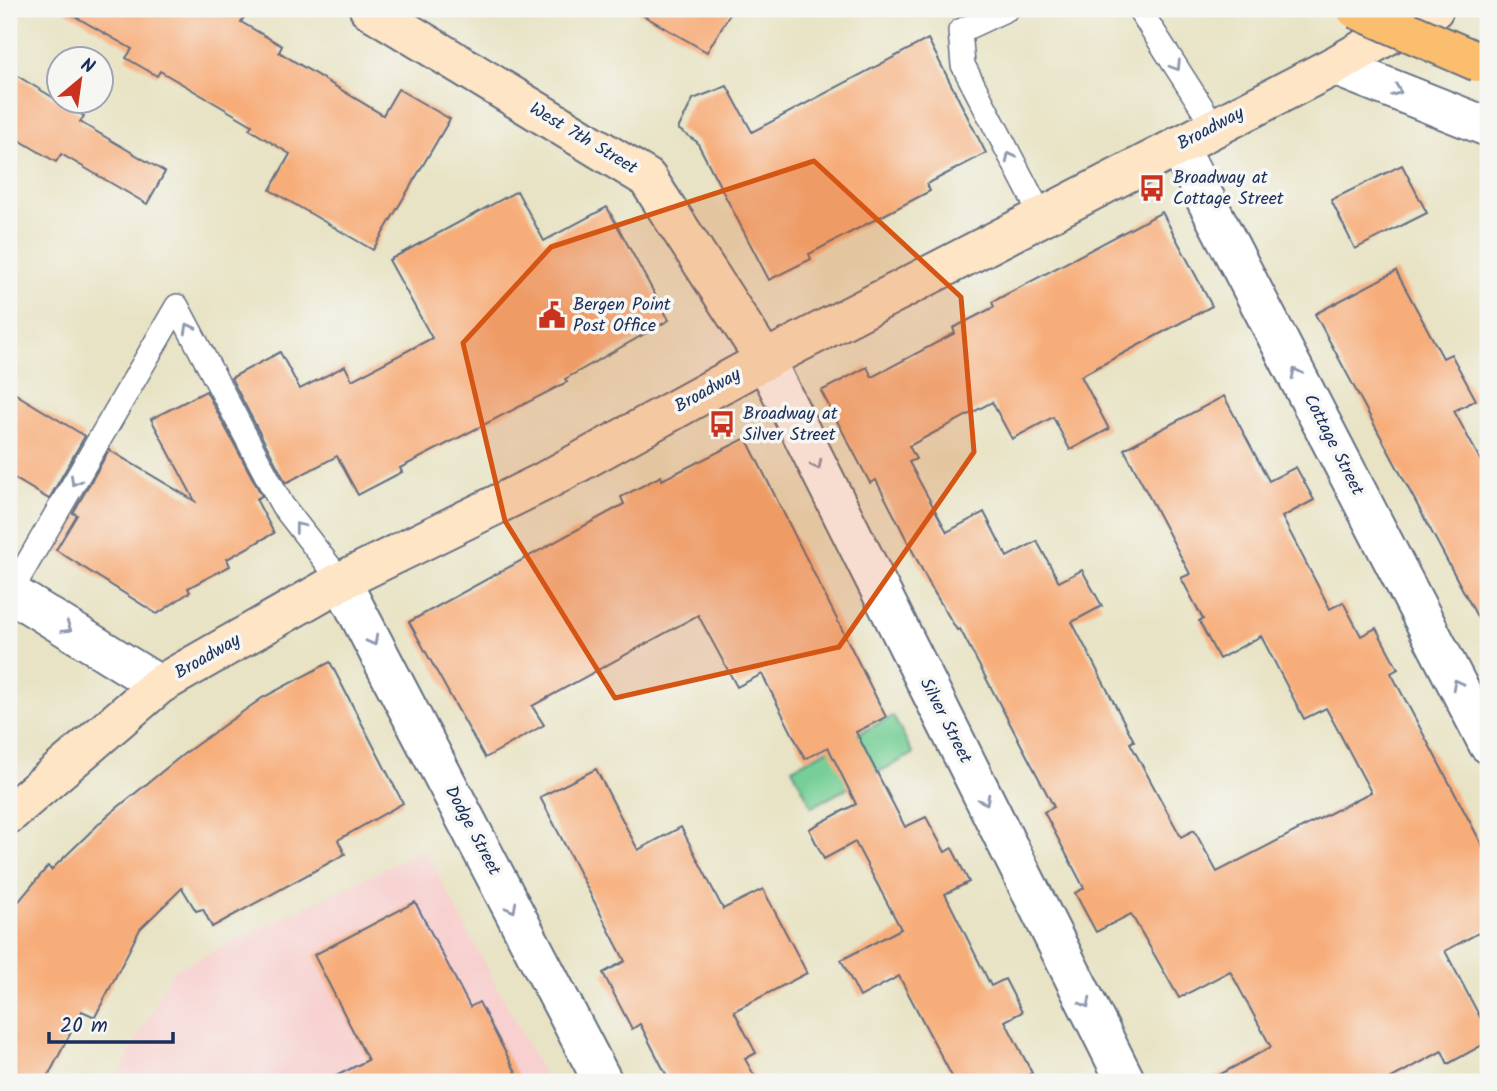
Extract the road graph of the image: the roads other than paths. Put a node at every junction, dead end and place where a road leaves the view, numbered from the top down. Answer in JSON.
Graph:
{"nodes":[{"id":1,"x":369,"y":9,"type":"edge"},
{"id":2,"x":1007,"y":9,"type":"edge"},
{"id":3,"x":1139,"y":9,"type":"edge"},
{"id":4,"x":1356,"y":9,"type":"edge"},
{"id":5,"x":1434,"y":9,"type":"edge"},
{"id":6,"x":1478,"y":62,"type":"dead end"},
{"id":7,"x":1334,"y":66,"type":"junction"},
{"id":8,"x":1214,"y":126,"type":"junction"},
{"id":9,"x":1488,"y":127,"type":"edge"},
{"id":10,"x":1178,"y":146,"type":"junction"},
{"id":11,"x":1042,"y":217,"type":"junction"},
{"id":12,"x":765,"y":360,"type":"junction"},
{"id":13,"x":341,"y":581,"type":"junction"},
{"id":14,"x":9,"y":592,"type":"edge"},
{"id":15,"x":159,"y":685,"type":"junction"},
{"id":16,"x":1488,"y":744,"type":"edge"},
{"id":17,"x":9,"y":814,"type":"edge"},
{"id":18,"x":603,"y":1082,"type":"edge"},
{"id":19,"x":1126,"y":1082,"type":"edge"}],
"edges":[{"from":1,"to":12,"type":"street","name":"West 7th Street"},
{"from":11,"to":2,"type":"lane","one_way":true},
{"from":3,"to":8,"type":"lane","one_way":true},
{"from":4,"to":6,"type":"highway","bridge":true},
{"from":5,"to":7,"type":"street","name":"Broadway"},
{"from":7,"to":8,"type":"street","name":"Broadway"},
{"from":7,"to":9,"type":"street","one_way":true},
{"from":8,"to":10,"type":"street","name":"Broadway"},
{"from":10,"to":11,"type":"street","name":"Broadway"},
{"from":16,"to":10,"type":"street","name":"Cottage Street","one_way":true},
{"from":11,"to":12,"type":"street","name":"Broadway"},
{"from":12,"to":13,"type":"street","name":"Broadway"},
{"from":12,"to":19,"type":"street","name":"Silver Street","one_way":true},
{"from":13,"to":14,"type":"lane","one_way":true},
{"from":13,"to":15,"type":"street","name":"Broadway"},
{"from":13,"to":18,"type":"street","name":"Dodge Street","one_way":true},
{"from":14,"to":15,"type":"street","one_way":true},
{"from":15,"to":17,"type":"street","name":"Broadway"}]}
